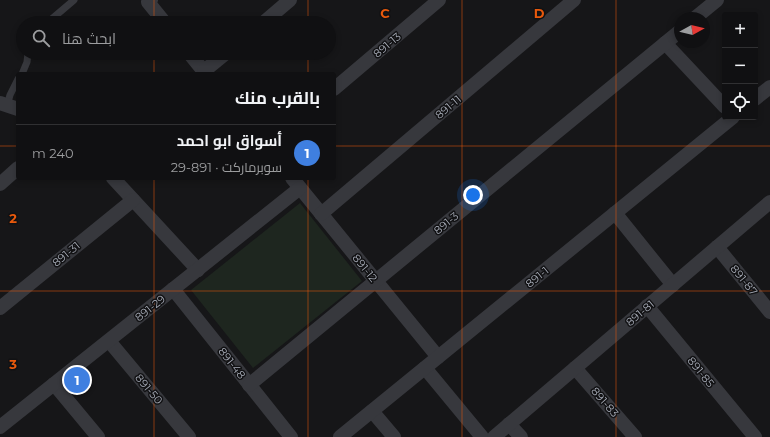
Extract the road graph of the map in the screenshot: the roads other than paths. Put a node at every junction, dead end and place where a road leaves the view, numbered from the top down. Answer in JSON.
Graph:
{"nodes":[{"id":1,"x":74,"y":0,"type":"edge"},
{"id":2,"x":290,"y":0,"type":"edge"},
{"id":3,"x":439,"y":0,"type":"edge"},
{"id":4,"x":574,"y":0,"type":"edge"},
{"id":5,"x":149,"y":1,"type":"edge"},
{"id":6,"x":710,"y":2,"type":"edge"},
{"id":7,"x":701,"y":12,"type":"edge"},
{"id":8,"x":55,"y":16,"type":"edge"},
{"id":9,"x":160,"y":16,"type":"edge"},
{"id":10,"x":271,"y":16,"type":"edge"},
{"id":11,"x":674,"y":35,"type":"edge"},
{"id":12,"x":665,"y":43,"type":"junction"},
{"id":13,"x":26,"y":60,"type":"edge"},
{"id":14,"x":195,"y":60,"type":"edge"},
{"id":15,"x":219,"y":60,"type":"edge"},
{"id":16,"x":23,"y":72,"type":"edge"},
{"id":17,"x":204,"y":72,"type":"edge"},
{"id":18,"x":206,"y":72,"type":"edge"},
{"id":19,"x":16,"y":83,"type":"edge"},
{"id":20,"x":770,"y":86,"type":"edge"},
{"id":21,"x":336,"y":87,"type":"edge"},
{"id":22,"x":758,"y":96,"type":"edge"},
{"id":23,"x":722,"y":104,"type":"edge"},
{"id":24,"x":8,"y":106,"type":"edge"},
{"id":25,"x":729,"y":120,"type":"edge"},
{"id":26,"x":16,"y":170,"type":"edge"},
{"id":27,"x":119,"y":180,"type":"edge"},
{"id":28,"x":296,"y":183,"type":"edge"},
{"id":29,"x":0,"y":184,"type":"edge"},
{"id":30,"x":133,"y":200,"type":"junction"},
{"id":31,"x":770,"y":202,"type":"edge"},
{"id":32,"x":615,"y":213,"type":"junction"},
{"id":33,"x":321,"y":214,"type":"junction"},
{"id":34,"x":717,"y":247,"type":"junction"},
{"id":35,"x":198,"y":270,"type":"junction"},
{"id":36,"x":375,"y":281,"type":"junction"},
{"id":37,"x":673,"y":285,"type":"junction"},
{"id":38,"x":173,"y":289,"type":"junction"},
{"id":39,"x":647,"y":306,"type":"junction"},
{"id":40,"x":0,"y":308,"type":"edge"},
{"id":41,"x":770,"y":312,"type":"edge"},
{"id":42,"x":109,"y":341,"type":"junction"},
{"id":43,"x":438,"y":357,"type":"junction"},
{"id":44,"x":425,"y":368,"type":"junction"},
{"id":45,"x":575,"y":368,"type":"junction"},
{"id":46,"x":54,"y":384,"type":"junction"},
{"id":47,"x":249,"y":385,"type":"junction"},
{"id":48,"x":372,"y":411,"type":"junction"},
{"id":49,"x":509,"y":424,"type":"junction"},
{"id":50,"x":0,"y":428,"type":"edge"},
{"id":51,"x":7,"y":437,"type":"edge"},
{"id":52,"x":98,"y":437,"type":"edge"},
{"id":53,"x":189,"y":437,"type":"edge"},
{"id":54,"x":291,"y":437,"type":"edge"},
{"id":55,"x":340,"y":437,"type":"edge"},
{"id":56,"x":394,"y":437,"type":"edge"},
{"id":57,"x":482,"y":437,"type":"edge"},
{"id":58,"x":494,"y":437,"type":"edge"},
{"id":59,"x":521,"y":437,"type":"edge"},
{"id":60,"x":635,"y":437,"type":"edge"},
{"id":61,"x":755,"y":437,"type":"edge"}],
"edges":[{"from":1,"to":8,"type":"lane"},
{"from":2,"to":10,"type":"street"},
{"from":3,"to":21,"type":"street","name":"891-13"},
{"from":4,"to":33,"type":"street","name":"891-11"},
{"from":5,"to":9,"type":"street"},
{"from":6,"to":7,"type":"street"},
{"from":11,"to":12,"type":"street","name":"891-3"},
{"from":12,"to":23,"type":"street"},
{"from":12,"to":36,"type":"street","name":"891-3"},
{"from":13,"to":16,"type":"lane"},
{"from":14,"to":17,"type":"street"},
{"from":15,"to":18,"type":"street"},
{"from":19,"to":24,"type":"lane"},
{"from":20,"to":22,"type":"street"},
{"from":25,"to":32,"type":"street","name":"891-1"},
{"from":26,"to":29,"type":"street"},
{"from":27,"to":30,"type":"street"},
{"from":28,"to":33,"type":"street","name":"891-12"},
{"from":28,"to":35,"type":"street","name":"891-29"},
{"from":30,"to":35,"type":"street"},
{"from":30,"to":40,"type":"street","name":"891-31"},
{"from":31,"to":34,"type":"street","name":"891-81"},
{"from":32,"to":37,"type":"street"},
{"from":32,"to":43,"type":"street","name":"891-1"},
{"from":33,"to":36,"type":"street","name":"891-12"},
{"from":34,"to":37,"type":"street","name":"891-81"},
{"from":34,"to":41,"type":"street","name":"891-87"},
{"from":35,"to":38,"type":"street","name":"891-29"},
{"from":36,"to":43,"type":"street","name":"891-12"},
{"from":36,"to":47,"type":"street","name":"891-3"},
{"from":37,"to":39,"type":"street","name":"891-81"},
{"from":38,"to":42,"type":"street","name":"891-29"},
{"from":38,"to":47,"type":"street","name":"891-48"},
{"from":39,"to":45,"type":"street","name":"891-81"},
{"from":39,"to":61,"type":"street","name":"891-85"},
{"from":42,"to":46,"type":"street","name":"891-29"},
{"from":42,"to":53,"type":"street","name":"891-50"},
{"from":43,"to":44,"type":"street","name":"891-1"},
{"from":44,"to":48,"type":"street","name":"891-1"},
{"from":44,"to":57,"type":"street"},
{"from":45,"to":49,"type":"street","name":"891-81"},
{"from":45,"to":60,"type":"street","name":"891-83"},
{"from":46,"to":50,"type":"street","name":"891-29"},
{"from":46,"to":52,"type":"street"},
{"from":47,"to":54,"type":"street","name":"891-48"},
{"from":48,"to":55,"type":"street","name":"891-1"},
{"from":48,"to":56,"type":"street"},
{"from":49,"to":58,"type":"street","name":"891-81"},
{"from":49,"to":59,"type":"street"},
{"from":50,"to":51,"type":"street"}]}
